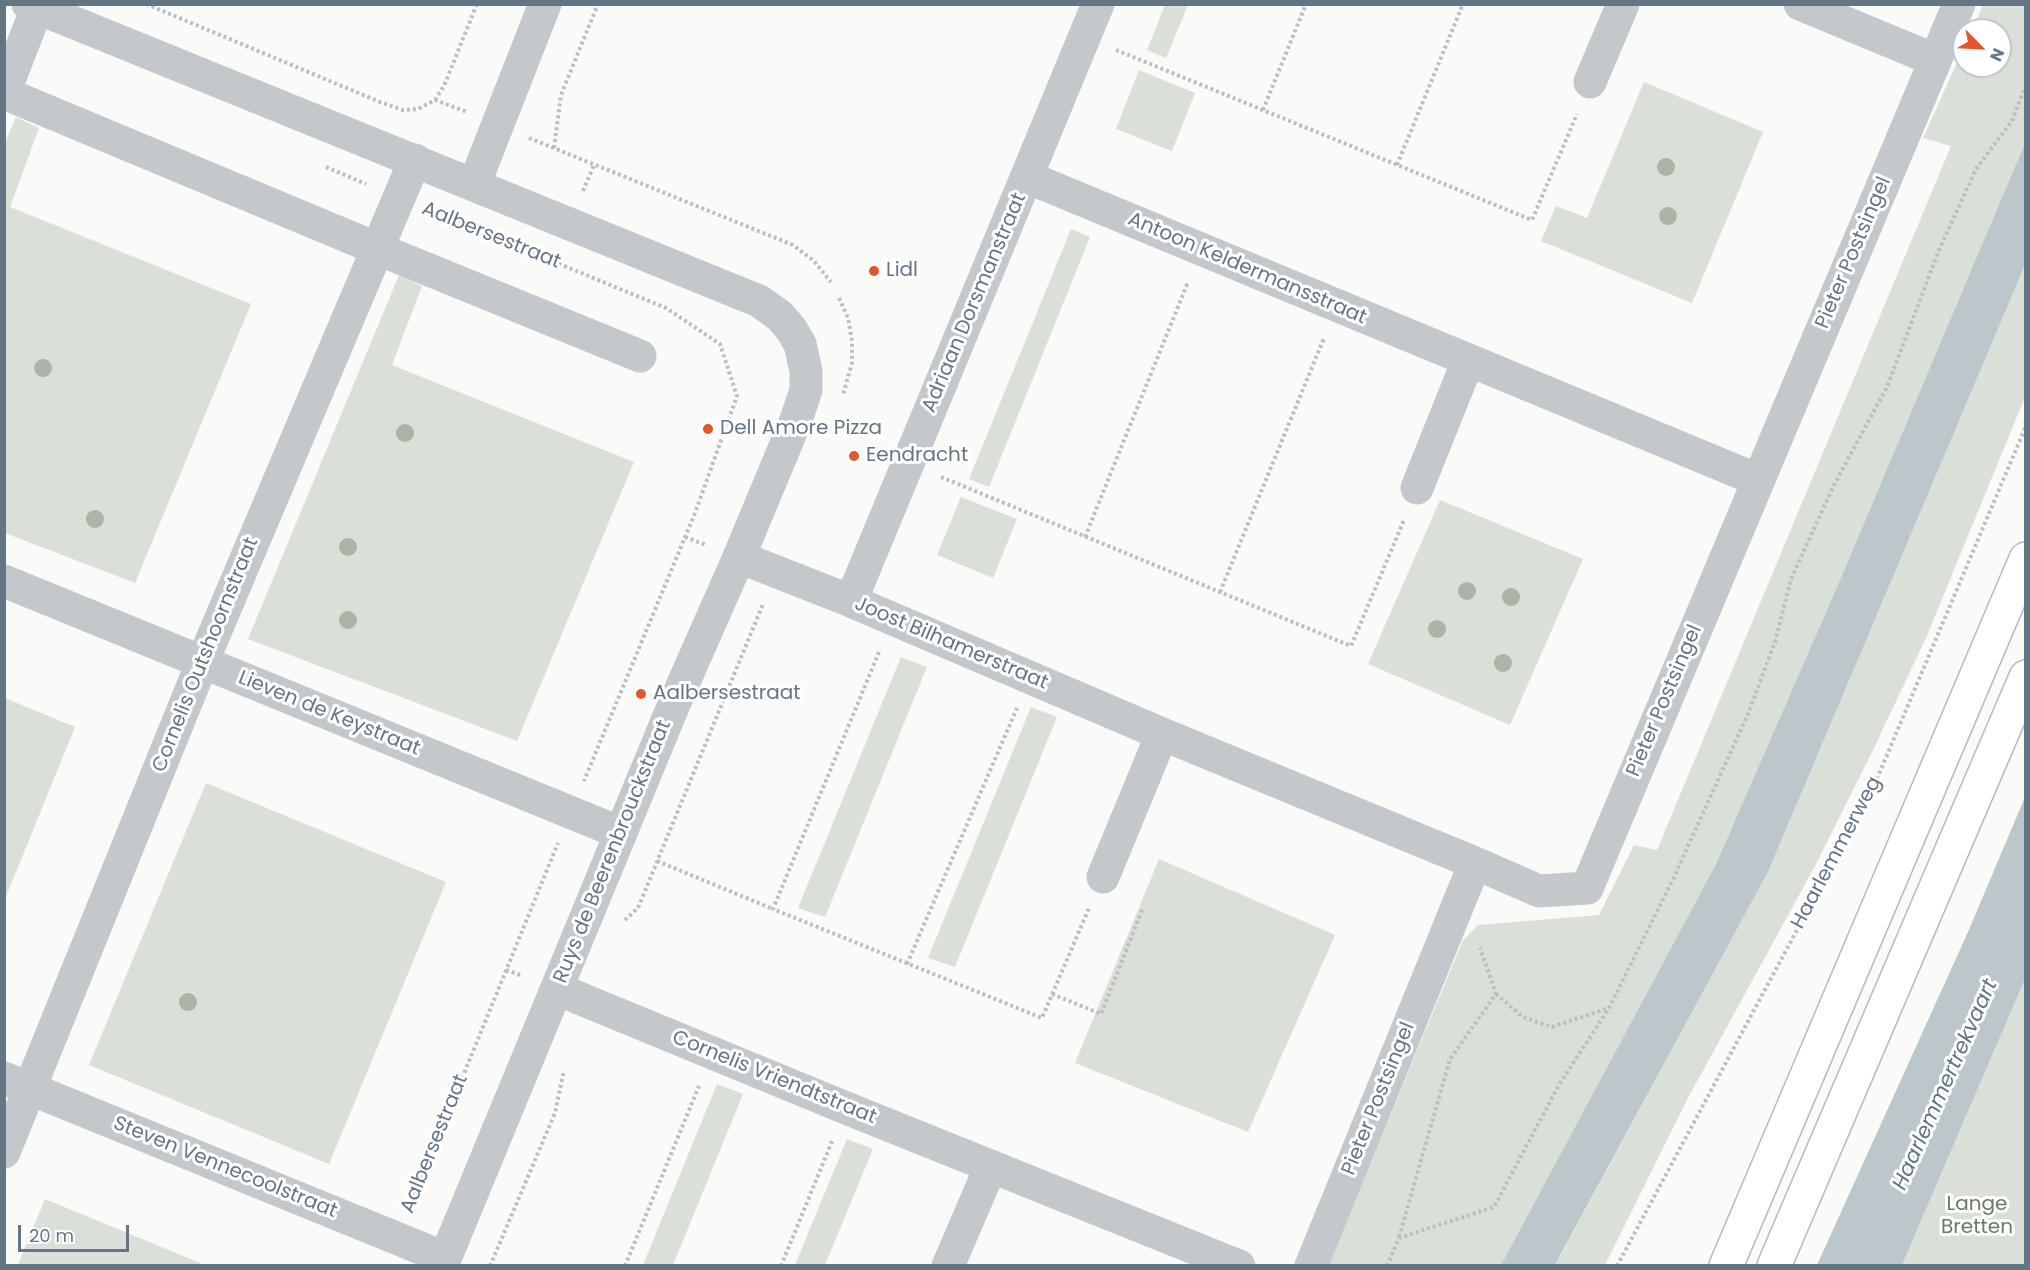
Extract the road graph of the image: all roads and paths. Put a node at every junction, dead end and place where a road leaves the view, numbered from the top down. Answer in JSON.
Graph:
{"nodes":[{"id":1,"x":477,"y":4,"type":"edge"},
{"id":2,"x":545,"y":4,"type":"edge"},
{"id":3,"x":598,"y":4,"type":"edge"},
{"id":4,"x":1098,"y":4,"type":"edge"},
{"id":5,"x":1306,"y":4,"type":"edge"},
{"id":6,"x":1463,"y":4,"type":"edge"},
{"id":7,"x":1623,"y":4,"type":"edge"},
{"id":8,"x":1800,"y":4,"type":"edge"},
{"id":9,"x":1959,"y":4,"type":"edge"},
{"id":10,"x":33,"y":6,"type":"edge"},
{"id":11,"x":1084,"y":37,"type":"junction"},
{"id":12,"x":1935,"y":60,"type":"junction"},
{"id":13,"x":1590,"y":82,"type":"joint"},
{"id":14,"x":2025,"y":85,"type":"edge"},
{"id":15,"x":4,"y":93,"type":"edge"},
{"id":16,"x":435,"y":100,"type":"dead end"},
{"id":17,"x":1263,"y":110,"type":"junction"},
{"id":18,"x":554,"y":148,"type":"dead end"},
{"id":19,"x":415,"y":160,"type":"junction"},
{"id":20,"x":316,"y":163,"type":"dead end"},
{"id":21,"x":1397,"y":165,"type":"junction"},
{"id":22,"x":1027,"y":177,"type":"junction"},
{"id":23,"x":474,"y":185,"type":"junction"},
{"id":24,"x":399,"y":198,"type":"junction"},
{"id":25,"x":378,"y":249,"type":"junction"},
{"id":26,"x":1200,"y":250,"type":"junction"},
{"id":27,"x":839,"y":298,"type":"dead end"},
{"id":28,"x":1337,"y":306,"type":"junction"},
{"id":29,"x":640,"y":356,"type":"dead end"},
{"id":30,"x":1468,"y":361,"type":"junction"},
{"id":31,"x":806,"y":371,"type":"joint"},
{"id":32,"x":839,"y":406,"type":"dead end"},
{"id":33,"x":2025,"y":426,"type":"edge"},
{"id":34,"x":908,"y":464,"type":"junction"},
{"id":35,"x":1758,"y":480,"type":"junction"},
{"id":36,"x":1417,"y":488,"type":"joint"},
{"id":37,"x":1085,"y":537,"type":"junction"},
{"id":38,"x":739,"y":556,"type":"junction"},
{"id":39,"x":2025,"y":559,"type":"edge"},
{"id":40,"x":777,"y":571,"type":"junction"},
{"id":41,"x":4,"y":581,"type":"edge"},
{"id":42,"x":1220,"y":592,"type":"junction"},
{"id":43,"x":851,"y":601,"type":"junction"},
{"id":44,"x":892,"y":619,"type":"junction"},
{"id":45,"x":201,"y":663,"type":"junction"},
{"id":46,"x":2025,"y":676,"type":"edge"},
{"id":47,"x":1030,"y":678,"type":"junction"},
{"id":48,"x":1161,"y":734,"type":"junction"},
{"id":49,"x":571,"y":812,"type":"junction"},
{"id":50,"x":621,"y":833,"type":"junction"},
{"id":51,"x":657,"y":861,"type":"junction"},
{"id":52,"x":1475,"y":863,"type":"junction"},
{"id":53,"x":1103,"y":877,"type":"joint"},
{"id":54,"x":1462,"y":896,"type":"junction"},
{"id":55,"x":1143,"y":908,"type":"dead end"},
{"id":56,"x":773,"y":909,"type":"junction"},
{"id":57,"x":621,"y":924,"type":"dead end"},
{"id":58,"x":907,"y":964,"type":"junction"},
{"id":59,"x":557,"y":988,"type":"junction"},
{"id":60,"x":1052,"y":994,"type":"junction"},
{"id":61,"x":1496,"y":994,"type":"junction"},
{"id":62,"x":1609,"y":1008,"type":"junction"},
{"id":63,"x":712,"y":1053,"type":"junction"},
{"id":64,"x":565,"y":1065,"type":"dead end"},
{"id":65,"x":18,"y":1083,"type":"edge"},
{"id":66,"x":846,"y":1108,"type":"junction"},
{"id":67,"x":4,"y":1152,"type":"edge"},
{"id":68,"x":991,"y":1166,"type":"junction"},
{"id":69,"x":1399,"y":1238,"type":"junction"},
{"id":70,"x":397,"y":1239,"type":"junction"},
{"id":71,"x":444,"y":1262,"type":"edge"},
{"id":72,"x":490,"y":1266,"type":"edge"},
{"id":73,"x":625,"y":1266,"type":"edge"},
{"id":74,"x":781,"y":1266,"type":"edge"},
{"id":75,"x":948,"y":1266,"type":"edge"},
{"id":76,"x":1239,"y":1266,"type":"edge"},
{"id":77,"x":1311,"y":1266,"type":"edge"},
{"id":78,"x":1387,"y":1266,"type":"edge"},
{"id":79,"x":1617,"y":1266,"type":"edge"},
{"id":80,"x":1726,"y":1266,"type":"edge"},
{"id":81,"x":1774,"y":1266,"type":"edge"}],
"edges":[{"from":1,"to":16,"type":"path"},
{"from":2,"to":23,"type":"street"},
{"from":3,"to":18,"type":"path"},
{"from":4,"to":11,"type":"street","name":"Adriaan Dorsmanstraat"},
{"from":5,"to":17,"type":"path"},
{"from":6,"to":21,"type":"path"},
{"from":7,"to":13,"type":"street"},
{"from":8,"to":12,"type":"street"},
{"from":9,"to":12,"type":"street","name":"Pieter Postsingel"},
{"from":10,"to":15,"type":"street"},
{"from":10,"to":19,"type":"street","name":"Aalbersestraat"},
{"from":11,"to":17,"type":"path"},
{"from":11,"to":22,"type":"street","name":"Adriaan Dorsmanstraat"},
{"from":12,"to":35,"type":"street","name":"Pieter Postsingel"},
{"from":13,"to":21,"type":"path"},
{"from":14,"to":62,"type":"path"},
{"from":15,"to":25,"type":"street"},
{"from":17,"to":21,"type":"path"},
{"from":19,"to":23,"type":"street","name":"Aalbersestraat"},
{"from":19,"to":24,"type":"street","name":"Cornelis Outshoornstraat"},
{"from":20,"to":24,"type":"path","name":"Aalbersestraat"},
{"from":22,"to":26,"type":"street","name":"Antoon Keldermansstraat"},
{"from":22,"to":34,"type":"street","name":"Adriaan Dorsmanstraat"},
{"from":23,"to":31,"type":"street","name":"Aalbersestraat"},
{"from":24,"to":25,"type":"street","name":"Cornelis Outshoornstraat"},
{"from":24,"to":49,"type":"path","name":"Aalbersestraat"},
{"from":25,"to":29,"type":"street"},
{"from":25,"to":45,"type":"street","name":"Cornelis Outshoornstraat"},
{"from":26,"to":28,"type":"street","name":"Antoon Keldermansstraat"},
{"from":26,"to":37,"type":"path"},
{"from":27,"to":32,"type":"path"},
{"from":28,"to":30,"type":"street","name":"Antoon Keldermansstraat"},
{"from":28,"to":42,"type":"path"},
{"from":30,"to":35,"type":"street","name":"Antoon Keldermansstraat"},
{"from":30,"to":36,"type":"street"},
{"from":31,"to":38,"type":"street","name":"Ruys de Beerenbrouckstraat"},
{"from":33,"to":79,"type":"path","name":"Haarlemmerweg"},
{"from":34,"to":37,"type":"path"},
{"from":34,"to":43,"type":"street","name":"Adriaan Dorsmanstraat"},
{"from":35,"to":52,"type":"street","name":"Pieter Postsingel"},
{"from":36,"to":42,"type":"path"},
{"from":37,"to":42,"type":"path"},
{"from":38,"to":40,"type":"street","name":"Joost Bilhamerstraat"},
{"from":38,"to":50,"type":"street","name":"Ruys de Beerenbrouckstraat"},
{"from":39,"to":80,"type":"main road"},
{"from":40,"to":43,"type":"street","name":"Joost Bilhamerstraat"},
{"from":40,"to":51,"type":"path"},
{"from":41,"to":45,"type":"street","name":"Lieven de Keystraat"},
{"from":43,"to":44,"type":"street","name":"Joost Bilhamerstraat"},
{"from":44,"to":47,"type":"street","name":"Joost Bilhamerstraat"},
{"from":44,"to":56,"type":"path"},
{"from":45,"to":49,"type":"street","name":"Lieven de Keystraat"},
{"from":45,"to":65,"type":"street","name":"Cornelis Outshoornstraat"},
{"from":46,"to":81,"type":"main road"},
{"from":47,"to":48,"type":"street","name":"Joost Bilhamerstraat"},
{"from":47,"to":58,"type":"path"},
{"from":48,"to":52,"type":"street","name":"Joost Bilhamerstraat"},
{"from":48,"to":53,"type":"street"},
{"from":49,"to":50,"type":"street","name":"Lieven de Keystraat"},
{"from":49,"to":70,"type":"path","name":"Aalbersestraat"},
{"from":50,"to":59,"type":"street","name":"Ruys de Beerenbrouckstraat"},
{"from":51,"to":56,"type":"path"},
{"from":51,"to":57,"type":"path"},
{"from":52,"to":54,"type":"street","name":"Pieter Postsingel"},
{"from":53,"to":60,"type":"path"},
{"from":54,"to":61,"type":"path"},
{"from":54,"to":77,"type":"street","name":"Pieter Postsingel"},
{"from":55,"to":60,"type":"path"},
{"from":56,"to":58,"type":"path"},
{"from":58,"to":60,"type":"path"},
{"from":59,"to":63,"type":"street","name":"Cornelis Vriendtstraat"},
{"from":59,"to":71,"type":"street","name":"Ruys de Beerenbrouckstraat"},
{"from":61,"to":62,"type":"path"},
{"from":61,"to":69,"type":"path"},
{"from":62,"to":69,"type":"path"},
{"from":63,"to":66,"type":"street","name":"Cornelis Vriendtstraat"},
{"from":63,"to":73,"type":"path"},
{"from":64,"to":72,"type":"path"},
{"from":65,"to":67,"type":"street","name":"Cornelis Outshoornstraat"},
{"from":65,"to":70,"type":"street","name":"Steven Vennecoolstraat"},
{"from":66,"to":68,"type":"street","name":"Cornelis Vriendtstraat"},
{"from":66,"to":74,"type":"path"},
{"from":68,"to":75,"type":"street"},
{"from":68,"to":76,"type":"street","name":"Cornelis Vriendtstraat"},
{"from":69,"to":78,"type":"path"},
{"from":70,"to":71,"type":"street","name":"Steven Vennecoolstraat"}]}
